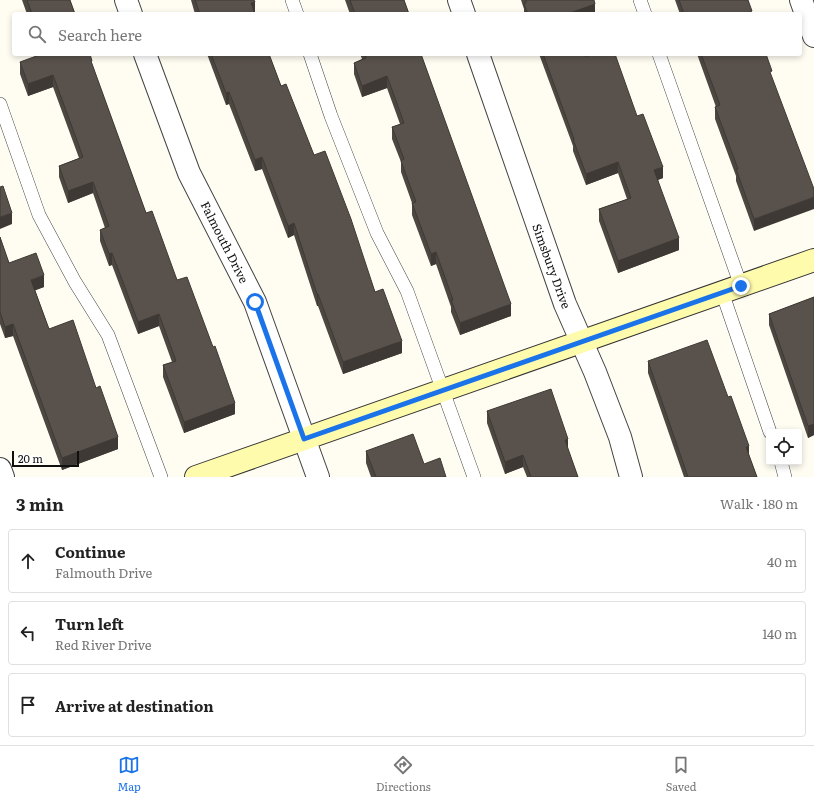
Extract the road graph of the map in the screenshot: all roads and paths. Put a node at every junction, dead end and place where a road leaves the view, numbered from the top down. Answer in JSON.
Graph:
{"nodes":[{"id":1,"x":126,"y":0,"type":"edge"},
{"id":2,"x":292,"y":0,"type":"edge"},
{"id":3,"x":459,"y":0,"type":"edge"},
{"id":4,"x":640,"y":0,"type":"edge"},
{"id":5,"x":801,"y":0,"type":"edge"},
{"id":6,"x":130,"y":12,"type":"edge"},
{"id":7,"x":296,"y":12,"type":"edge"},
{"id":8,"x":463,"y":12,"type":"edge"},
{"id":9,"x":644,"y":12,"type":"edge"},
{"id":10,"x":814,"y":36,"type":"edge"},
{"id":11,"x":146,"y":56,"type":"edge"},
{"id":12,"x":311,"y":56,"type":"edge"},
{"id":13,"x":479,"y":56,"type":"edge"},
{"id":14,"x":660,"y":56,"type":"edge"},
{"id":15,"x":0,"y":104,"type":"edge"},
{"id":16,"x":814,"y":260,"type":"edge"},
{"id":17,"x":731,"y":289,"type":"junction"},
{"id":18,"x":582,"y":342,"type":"junction"},
{"id":19,"x":443,"y":391,"type":"junction"},
{"id":20,"x":769,"y":429,"type":"edge"},
{"id":21,"x":304,"y":439,"type":"junction"},
{"id":22,"x":782,"y":465,"type":"edge"},
{"id":23,"x":0,"y":469,"type":"edge"},
{"id":24,"x":3,"y":477,"type":"edge"},
{"id":25,"x":161,"y":477,"type":"edge"},
{"id":26,"x":196,"y":477,"type":"edge"},
{"id":27,"x":318,"y":477,"type":"edge"},
{"id":28,"x":474,"y":477,"type":"edge"},
{"id":29,"x":631,"y":477,"type":"edge"},
{"id":30,"x":785,"y":477,"type":"edge"}],
"edges":[{"from":1,"to":6,"type":"street"},
{"from":2,"to":7,"type":"lane"},
{"from":3,"to":8,"type":"street"},
{"from":4,"to":9,"type":"lane"},
{"from":5,"to":10,"type":"street"},
{"from":11,"to":21,"type":"street","name":"Falmouth Drive"},
{"from":12,"to":19,"type":"lane"},
{"from":13,"to":18,"type":"street","name":"Simsbury Drive"},
{"from":14,"to":17,"type":"lane"},
{"from":15,"to":25,"type":"lane"},
{"from":16,"to":17,"type":"street"},
{"from":17,"to":18,"type":"street"},
{"from":17,"to":20,"type":"lane"},
{"from":18,"to":19,"type":"street"},
{"from":18,"to":29,"type":"street","name":"Simsbury Drive"},
{"from":19,"to":21,"type":"street"},
{"from":19,"to":28,"type":"lane"},
{"from":21,"to":26,"type":"street"},
{"from":21,"to":27,"type":"street","name":"Falmouth Drive"},
{"from":22,"to":30,"type":"lane"},
{"from":23,"to":24,"type":"street"}]}
